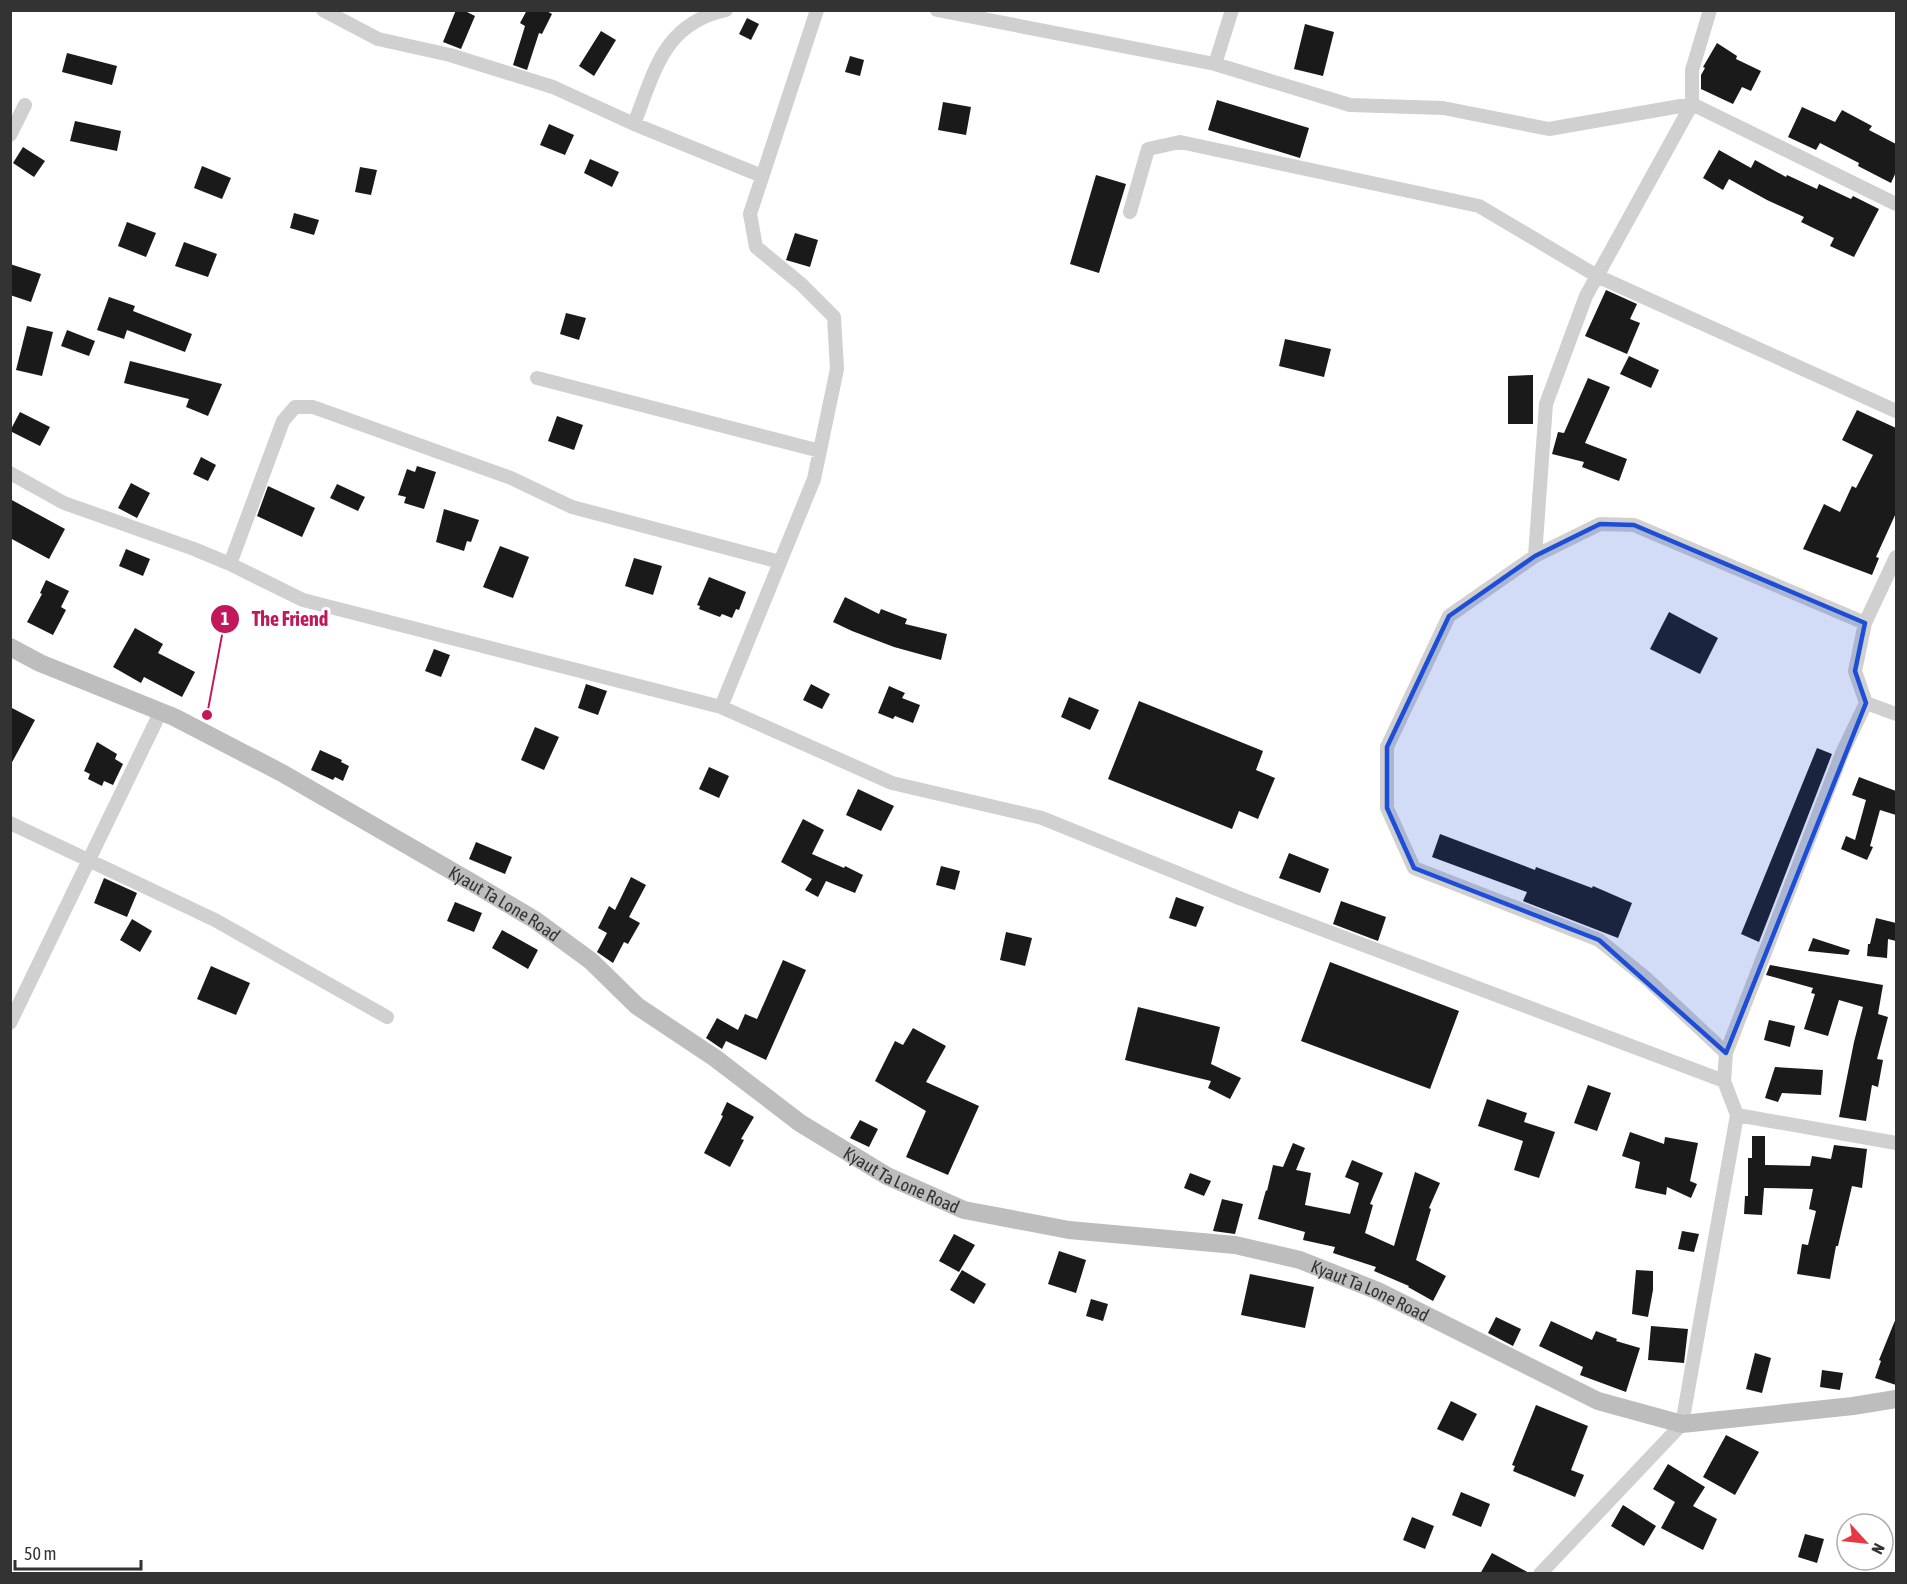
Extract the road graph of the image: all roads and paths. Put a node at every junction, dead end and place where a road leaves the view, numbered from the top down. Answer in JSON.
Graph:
{"nodes":[{"id":1,"x":323,"y":10,"type":"edge"},
{"id":2,"x":726,"y":10,"type":"edge"},
{"id":3,"x":817,"y":10,"type":"edge"},
{"id":4,"x":937,"y":10,"type":"edge"},
{"id":5,"x":1232,"y":10,"type":"edge"},
{"id":6,"x":1710,"y":10,"type":"edge"},
{"id":7,"x":1215,"y":64,"type":"junction"},
{"id":8,"x":1692,"y":104,"type":"junction"},
{"id":9,"x":25,"y":105,"type":"dead end"},
{"id":10,"x":634,"y":124,"type":"junction"},
{"id":11,"x":10,"y":135,"type":"edge"},
{"id":12,"x":762,"y":176,"type":"junction"},
{"id":13,"x":1896,"y":204,"type":"edge"},
{"id":14,"x":1131,"y":212,"type":"dead end"},
{"id":15,"x":1598,"y":276,"type":"junction"},
{"id":16,"x":537,"y":378,"type":"dead end"},
{"id":17,"x":1896,"y":411,"type":"edge"},
{"id":18,"x":820,"y":451,"type":"junction"},
{"id":19,"x":10,"y":472,"type":"edge"},
{"id":20,"x":1534,"y":556,"type":"junction"},
{"id":21,"x":1896,"y":557,"type":"edge"},
{"id":22,"x":780,"y":562,"type":"junction"},
{"id":23,"x":230,"y":564,"type":"junction"},
{"id":24,"x":1865,"y":622,"type":"junction"},
{"id":25,"x":10,"y":647,"type":"edge"},
{"id":26,"x":1866,"y":703,"type":"junction"},
{"id":27,"x":721,"y":707,"type":"junction"},
{"id":28,"x":161,"y":711,"type":"junction"},
{"id":29,"x":1896,"y":714,"type":"edge"},
{"id":30,"x":10,"y":823,"type":"edge"},
{"id":31,"x":89,"y":860,"type":"junction"},
{"id":32,"x":387,"y":1017,"type":"dead end"},
{"id":33,"x":10,"y":1023,"type":"edge"},
{"id":34,"x":1726,"y":1053,"type":"junction"},
{"id":35,"x":1724,"y":1081,"type":"junction"},
{"id":36,"x":1737,"y":1115,"type":"junction"},
{"id":37,"x":1896,"y":1143,"type":"edge"},
{"id":38,"x":1896,"y":1400,"type":"edge"},
{"id":39,"x":1682,"y":1424,"type":"junction"},
{"id":40,"x":1540,"y":1574,"type":"edge"}],
"edges":[{"from":1,"to":10,"type":"street"},
{"from":2,"to":10,"type":"street"},
{"from":3,"to":12,"type":"street"},
{"from":4,"to":7,"type":"street"},
{"from":5,"to":7,"type":"street"},
{"from":6,"to":8,"type":"street"},
{"from":7,"to":8,"type":"street"},
{"from":8,"to":13,"type":"street"},
{"from":8,"to":15,"type":"street"},
{"from":9,"to":11,"type":"street"},
{"from":10,"to":12,"type":"street"},
{"from":12,"to":18,"type":"street"},
{"from":14,"to":15,"type":"street"},
{"from":15,"to":17,"type":"street"},
{"from":15,"to":20,"type":"street"},
{"from":16,"to":18,"type":"street"},
{"from":18,"to":22,"type":"street"},
{"from":19,"to":23,"type":"street"},
{"from":20,"to":24,"type":"street"},
{"from":20,"to":34,"type":"street"},
{"from":21,"to":24,"type":"street"},
{"from":22,"to":23,"type":"street"},
{"from":22,"to":27,"type":"street"},
{"from":23,"to":27,"type":"street"},
{"from":24,"to":26,"type":"street"},
{"from":25,"to":28,"type":"main road","name":"Kyaut Ta Lone Road"},
{"from":26,"to":29,"type":"street"},
{"from":26,"to":34,"type":"street"},
{"from":27,"to":35,"type":"street"},
{"from":28,"to":31,"type":"street"},
{"from":28,"to":39,"type":"main road","name":"Kyaut Ta Lone Road"},
{"from":30,"to":31,"type":"street"},
{"from":31,"to":32,"type":"street"},
{"from":31,"to":33,"type":"street"},
{"from":34,"to":35,"type":"street"},
{"from":35,"to":36,"type":"street"},
{"from":36,"to":37,"type":"street"},
{"from":36,"to":39,"type":"street"},
{"from":38,"to":39,"type":"main road","name":"Kyaut Ta Lone Road"},
{"from":39,"to":40,"type":"street"}]}
